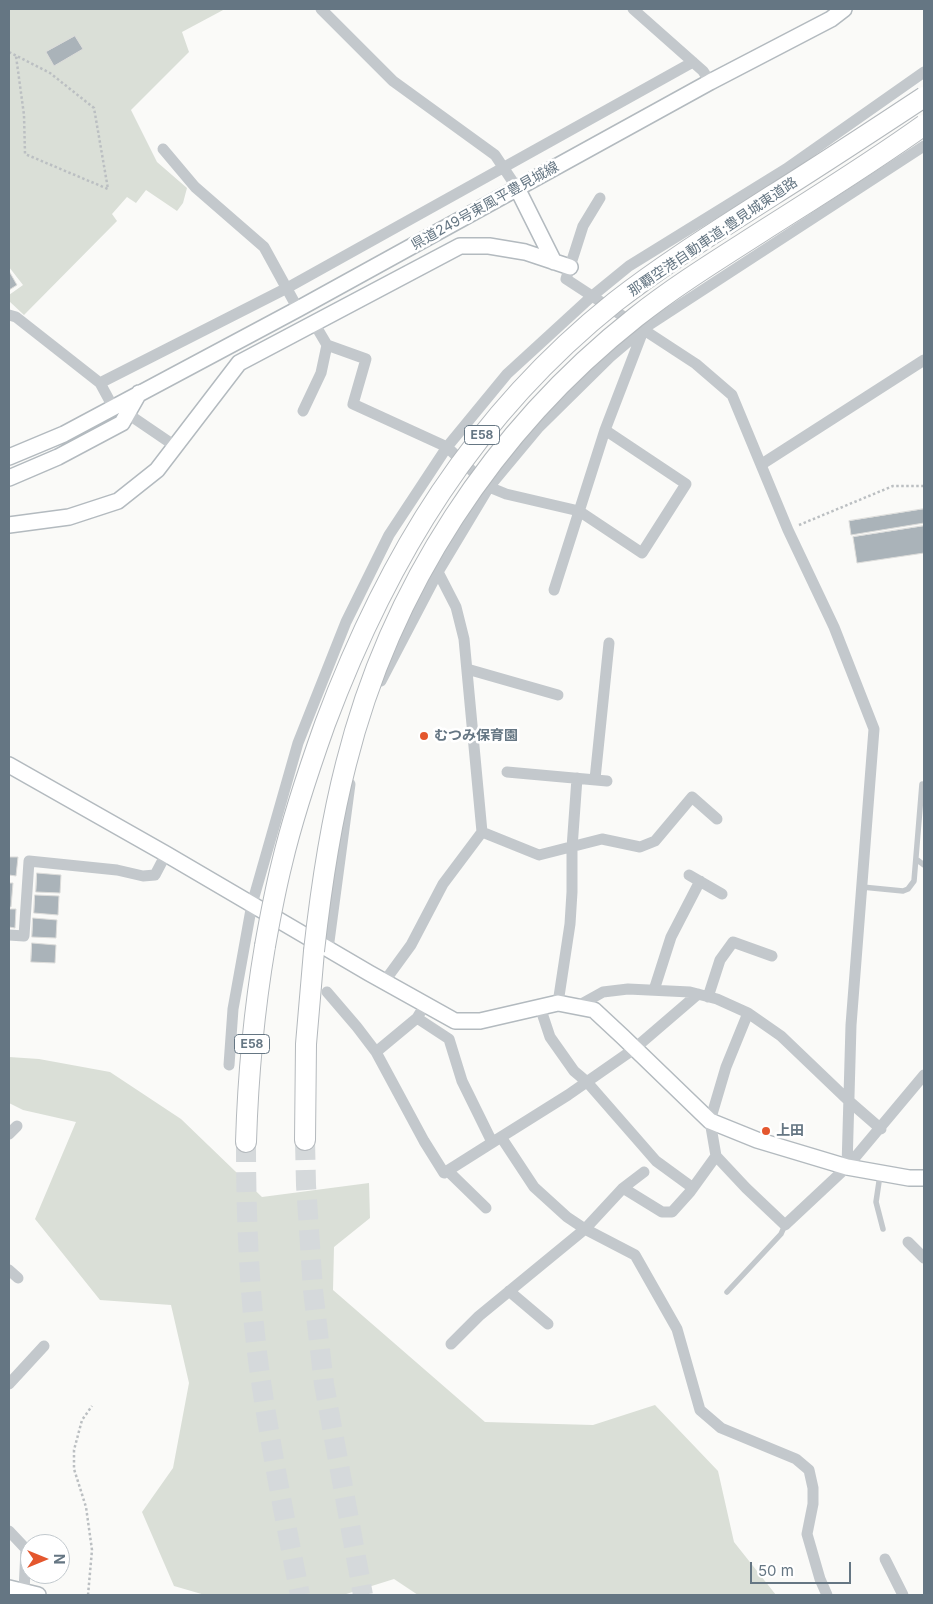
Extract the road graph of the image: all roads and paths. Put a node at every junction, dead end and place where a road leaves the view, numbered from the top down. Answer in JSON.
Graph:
{"nodes":[{"id":1,"x":321,"y":9,"type":"edge"},
{"id":2,"x":633,"y":9,"type":"edge"},
{"id":3,"x":844,"y":9,"type":"edge"},
{"id":4,"x":9,"y":52,"type":"edge"},
{"id":5,"x":16,"y":56,"type":"junction"},
{"id":6,"x":693,"y":62,"type":"junction"},
{"id":7,"x":924,"y":72,"type":"edge"},
{"id":8,"x":710,"y":82,"type":"junction"},
{"id":9,"x":924,"y":97,"type":"edge"},
{"id":10,"x":924,"y":125,"type":"edge"},
{"id":11,"x":924,"y":146,"type":"edge"},
{"id":12,"x":162,"y":149,"type":"dead end"},
{"id":13,"x":504,"y":166,"type":"junction"},
{"id":14,"x":517,"y":188,"type":"junction"},
{"id":15,"x":600,"y":198,"type":"dead end"},
{"id":16,"x":554,"y":262,"type":"junction"},
{"id":17,"x":570,"y":267,"type":"junction"},
{"id":18,"x":287,"y":288,"type":"junction"},
{"id":19,"x":591,"y":297,"type":"junction"},
{"id":20,"x":298,"y":309,"type":"junction"},
{"id":21,"x":9,"y":315,"type":"edge"},
{"id":22,"x":314,"y":323,"type":"junction"},
{"id":23,"x":644,"y":329,"type":"junction"},
{"id":24,"x":326,"y":345,"type":"junction"},
{"id":25,"x":924,"y":360,"type":"edge"},
{"id":26,"x":100,"y":383,"type":"junction"},
{"id":27,"x":139,"y":393,"type":"junction"},
{"id":28,"x":113,"y":407,"type":"junction"},
{"id":29,"x":303,"y":411,"type":"dead end"},
{"id":30,"x":128,"y":414,"type":"junction"},
{"id":31,"x":605,"y":430,"type":"junction"},
{"id":32,"x":175,"y":446,"type":"junction"},
{"id":33,"x":447,"y":446,"type":"junction"},
{"id":34,"x":9,"y":457,"type":"edge"},
{"id":35,"x":762,"y":464,"type":"junction"},
{"id":36,"x":9,"y":478,"type":"edge"},
{"id":37,"x":924,"y":486,"type":"edge"},
{"id":38,"x":489,"y":487,"type":"junction"},
{"id":39,"x":579,"y":512,"type":"junction"},
{"id":40,"x":9,"y":525,"type":"edge"},
{"id":41,"x":788,"y":530,"type":"junction"},
{"id":42,"x":438,"y":572,"type":"junction"},
{"id":43,"x":554,"y":590,"type":"dead end"},
{"id":44,"x":609,"y":643,"type":"dead end"},
{"id":45,"x":467,"y":669,"type":"junction"},
{"id":46,"x":558,"y":695,"type":"dead end"},
{"id":47,"x":9,"y":765,"type":"edge"},
{"id":48,"x":507,"y":772,"type":"dead end"},
{"id":49,"x":577,"y":778,"type":"junction"},
{"id":50,"x":595,"y":780,"type":"junction"},
{"id":51,"x":607,"y":781,"type":"dead end"},
{"id":52,"x":922,"y":784,"type":"dead end"},
{"id":53,"x":717,"y":819,"type":"dead end"},
{"id":54,"x":482,"y":832,"type":"junction"},
{"id":55,"x":572,"y":848,"type":"junction"},
{"id":56,"x":166,"y":854,"type":"junction"},
{"id":57,"x":916,"y":859,"type":"junction"},
{"id":58,"x":924,"y":865,"type":"edge"},
{"id":59,"x":689,"y":875,"type":"dead end"},
{"id":60,"x":700,"y":881,"type":"junction"},
{"id":61,"x":862,"y":887,"type":"junction"},
{"id":62,"x":722,"y":894,"type":"dead end"},
{"id":63,"x":252,"y":904,"type":"junction"},
{"id":64,"x":9,"y":934,"type":"edge"},
{"id":65,"x":321,"y":950,"type":"junction"},
{"id":66,"x":772,"y":956,"type":"dead end"},
{"id":67,"x":384,"y":982,"type":"junction"},
{"id":68,"x":654,"y":990,"type":"junction"},
{"id":69,"x":327,"y":992,"type":"dead end"},
{"id":70,"x":703,"y":996,"type":"junction"},
{"id":71,"x":558,"y":1002,"type":"junction"},
{"id":72,"x":540,"y":1007,"type":"junction"},
{"id":73,"x":576,"y":1007,"type":"junction"},
{"id":74,"x":421,"y":1011,"type":"junction"},
{"id":75,"x":748,"y":1013,"type":"junction"},
{"id":76,"x":634,"y":1049,"type":"junction"},
{"id":77,"x":376,"y":1052,"type":"junction"},
{"id":78,"x":229,"y":1065,"type":"dead end"},
{"id":79,"x":924,"y":1075,"type":"edge"},
{"id":80,"x":587,"y":1082,"type":"junction"},
{"id":81,"x":850,"y":1102,"type":"junction"},
{"id":82,"x":710,"y":1121,"type":"junction"},
{"id":83,"x":881,"y":1129,"type":"junction"},
{"id":84,"x":305,"y":1140,"type":"tunnel mouth"},
{"id":85,"x":496,"y":1140,"type":"junction"},
{"id":86,"x":246,"y":1142,"type":"tunnel mouth"},
{"id":87,"x":716,"y":1156,"type":"junction"},
{"id":88,"x":847,"y":1167,"type":"junction"},
{"id":89,"x":448,"y":1171,"type":"junction"},
{"id":90,"x":644,"y":1172,"type":"dead end"},
{"id":91,"x":880,"y":1173,"type":"junction"},
{"id":92,"x":924,"y":1178,"type":"edge"},
{"id":93,"x":623,"y":1188,"type":"junction"},
{"id":94,"x":693,"y":1188,"type":"junction"},
{"id":95,"x":486,"y":1208,"type":"dead end"},
{"id":96,"x":785,"y":1225,"type":"junction"},
{"id":97,"x":585,"y":1229,"type":"junction"},
{"id":98,"x":883,"y":1229,"type":"dead end"},
{"id":99,"x":908,"y":1242,"type":"dead end"},
{"id":100,"x":924,"y":1258,"type":"edge"},
{"id":101,"x":9,"y":1270,"type":"edge"},
{"id":102,"x":18,"y":1278,"type":"dead end"},
{"id":103,"x":509,"y":1291,"type":"junction"},
{"id":104,"x":727,"y":1292,"type":"dead end"},
{"id":105,"x":548,"y":1324,"type":"dead end"},
{"id":106,"x":451,"y":1344,"type":"dead end"},
{"id":107,"x":44,"y":1346,"type":"dead end"},
{"id":108,"x":9,"y":1384,"type":"edge"},
{"id":109,"x":92,"y":1406,"type":"dead end"},
{"id":110,"x":9,"y":1531,"type":"edge"},
{"id":111,"x":885,"y":1559,"type":"dead end"},
{"id":112,"x":9,"y":1588,"type":"edge"},
{"id":113,"x":31,"y":1594,"type":"edge"},
{"id":114,"x":88,"y":1595,"type":"edge"},
{"id":115,"x":827,"y":1595,"type":"edge"},
{"id":116,"x":903,"y":1595,"type":"edge"}],
"edges":[{"from":1,"to":13,"type":"street"},
{"from":2,"to":6,"type":"street"},
{"from":3,"to":8,"type":"street","name":"県道249号東風平豊見城線"},
{"from":4,"to":5,"type":"path"},
{"from":5,"to":5,"type":"path"},
{"from":6,"to":8,"type":"street"},
{"from":6,"to":13,"type":"street"},
{"from":7,"to":19,"type":"street"},
{"from":8,"to":14,"type":"street","name":"県道249号東風平豊見城線"},
{"from":9,"to":86,"type":"highway","name":"那覇空港自動車道;豊見城東道路","number":"E58","bridge":true},
{"from":10,"to":65,"type":"highway","name":"那覇空港自動車道;豊見城東道路","number":"E58","bridge":true},
{"from":11,"to":23,"type":"street"},
{"from":12,"to":18,"type":"street"},
{"from":13,"to":14,"type":"street"},
{"from":13,"to":18,"type":"street"},
{"from":14,"to":16,"type":"street"},
{"from":14,"to":20,"type":"street","name":"県道249号東風平豊見城線"},
{"from":15,"to":17,"type":"street"},
{"from":16,"to":17,"type":"street"},
{"from":16,"to":22,"type":"street"},
{"from":17,"to":19,"type":"street"},
{"from":18,"to":20,"type":"street"},
{"from":18,"to":26,"type":"street"},
{"from":19,"to":23,"type":"street"},
{"from":19,"to":33,"type":"street"},
{"from":20,"to":27,"type":"street","name":"県道249号東風平豊見城線"},
{"from":21,"to":26,"type":"street"},
{"from":22,"to":24,"type":"street"},
{"from":22,"to":32,"type":"street"},
{"from":23,"to":31,"type":"street"},
{"from":23,"to":35,"type":"street"},
{"from":23,"to":38,"type":"street"},
{"from":24,"to":29,"type":"street"},
{"from":24,"to":33,"type":"street"},
{"from":25,"to":35,"type":"street"},
{"from":26,"to":28,"type":"street"},
{"from":27,"to":28,"type":"street","name":"県道249号東風平豊見城線"},
{"from":27,"to":30,"type":"street"},
{"from":28,"to":34,"type":"street","name":"県道249号東風平豊見城線"},
{"from":30,"to":32,"type":"street"},
{"from":30,"to":36,"type":"street"},
{"from":31,"to":39,"type":"street"},
{"from":31,"to":39,"type":"street"},
{"from":32,"to":40,"type":"street"},
{"from":33,"to":38,"type":"street"},
{"from":33,"to":63,"type":"street"},
{"from":35,"to":41,"type":"street"},
{"from":37,"to":41,"type":"path"},
{"from":38,"to":39,"type":"street"},
{"from":38,"to":42,"type":"street"},
{"from":39,"to":43,"type":"street"},
{"from":41,"to":61,"type":"street"},
{"from":42,"to":45,"type":"street"},
{"from":42,"to":65,"type":"street"},
{"from":44,"to":50,"type":"street"},
{"from":45,"to":46,"type":"street"},
{"from":45,"to":54,"type":"street"},
{"from":47,"to":56,"type":"street"},
{"from":48,"to":49,"type":"street"},
{"from":49,"to":50,"type":"street"},
{"from":49,"to":55,"type":"street"},
{"from":50,"to":51,"type":"street"},
{"from":52,"to":57,"type":"lane"},
{"from":53,"to":55,"type":"street"},
{"from":54,"to":55,"type":"street"},
{"from":54,"to":67,"type":"street"},
{"from":55,"to":71,"type":"street"},
{"from":56,"to":63,"type":"street"},
{"from":56,"to":64,"type":"street"},
{"from":57,"to":58,"type":"lane"},
{"from":57,"to":61,"type":"lane"},
{"from":59,"to":60,"type":"street"},
{"from":60,"to":62,"type":"street"},
{"from":60,"to":68,"type":"street"},
{"from":61,"to":81,"type":"street"},
{"from":63,"to":65,"type":"street"},
{"from":63,"to":78,"type":"street"},
{"from":65,"to":67,"type":"street"},
{"from":65,"to":84,"type":"highway","name":"那覇空港自動車道;豊見城東道路","number":"E58"},
{"from":66,"to":70,"type":"street"},
{"from":67,"to":74,"type":"street"},
{"from":68,"to":70,"type":"street"},
{"from":68,"to":73,"type":"street"},
{"from":69,"to":77,"type":"street"},
{"from":70,"to":75,"type":"street"},
{"from":70,"to":76,"type":"street"},
{"from":71,"to":72,"type":"street"},
{"from":71,"to":73,"type":"street"},
{"from":72,"to":74,"type":"street"},
{"from":72,"to":80,"type":"street"},
{"from":73,"to":76,"type":"street"},
{"from":74,"to":77,"type":"street"},
{"from":74,"to":85,"type":"street"},
{"from":75,"to":81,"type":"street"},
{"from":75,"to":82,"type":"street"},
{"from":76,"to":80,"type":"street"},
{"from":76,"to":82,"type":"street"},
{"from":77,"to":89,"type":"street"},
{"from":79,"to":83,"type":"street"},
{"from":80,"to":85,"type":"street"},
{"from":80,"to":94,"type":"street"},
{"from":81,"to":83,"type":"street"},
{"from":81,"to":88,"type":"street"},
{"from":82,"to":87,"type":"street"},
{"from":82,"to":88,"type":"street"},
{"from":83,"to":88,"type":"street"},
{"from":85,"to":89,"type":"street"},
{"from":85,"to":97,"type":"street"},
{"from":87,"to":94,"type":"street"},
{"from":87,"to":96,"type":"street"},
{"from":88,"to":91,"type":"street"},
{"from":88,"to":96,"type":"street"},
{"from":89,"to":95,"type":"street"},
{"from":90,"to":93,"type":"street"},
{"from":91,"to":92,"type":"street"},
{"from":91,"to":98,"type":"lane"},
{"from":93,"to":94,"type":"street"},
{"from":93,"to":97,"type":"street"},
{"from":96,"to":104,"type":"lane"},
{"from":97,"to":103,"type":"street"},
{"from":97,"to":115,"type":"street"},
{"from":99,"to":100,"type":"street"},
{"from":101,"to":102,"type":"street"},
{"from":103,"to":105,"type":"street"},
{"from":103,"to":106,"type":"street"},
{"from":107,"to":108,"type":"street"},
{"from":109,"to":114,"type":"path"},
{"from":110,"to":113,"type":"street"},
{"from":111,"to":116,"type":"street"},
{"from":112,"to":113,"type":"street"}]}
